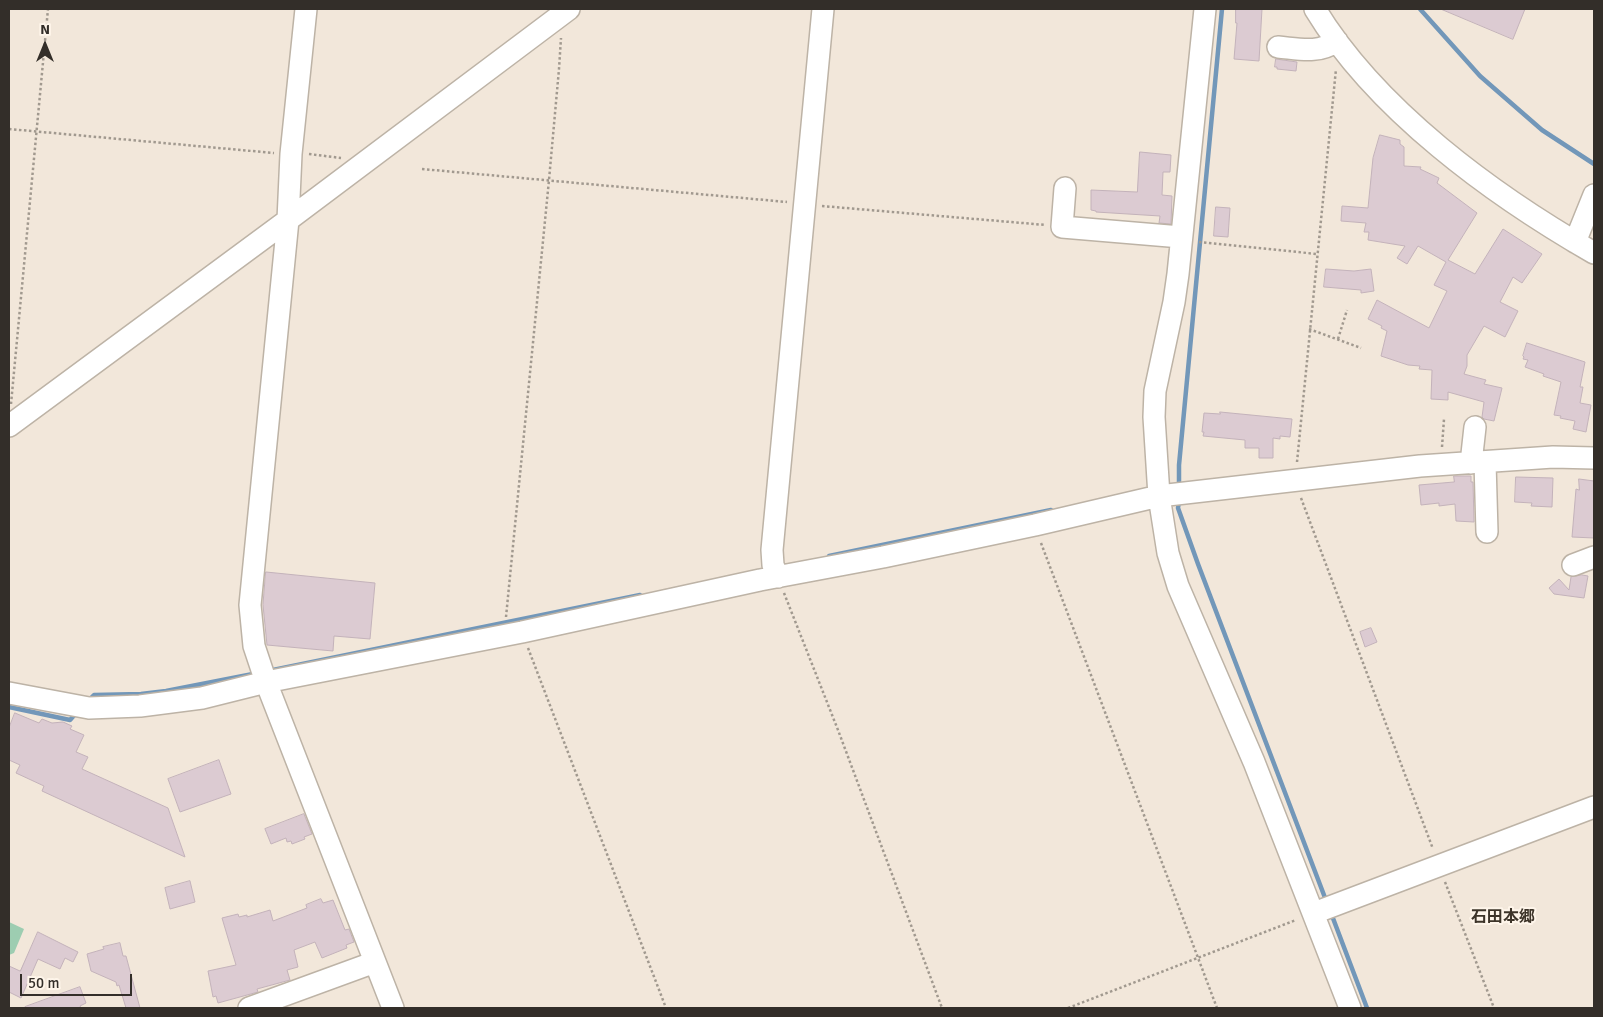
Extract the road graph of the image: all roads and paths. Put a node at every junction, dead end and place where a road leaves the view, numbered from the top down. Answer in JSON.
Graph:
{"nodes":[{"id":1,"x":48,"y":9,"type":"edge"},
{"id":2,"x":306,"y":9,"type":"edge"},
{"id":3,"x":823,"y":9,"type":"edge"},
{"id":4,"x":1205,"y":9,"type":"edge"},
{"id":5,"x":1315,"y":9,"type":"edge"},
{"id":6,"x":565,"y":12,"type":"edge"},
{"id":7,"x":1340,"y":45,"type":"junction"},
{"id":8,"x":1278,"y":47,"type":"dead end"},
{"id":9,"x":9,"y":129,"type":"edge"},
{"id":10,"x":37,"y":132,"type":"junction"},
{"id":11,"x":291,"y":153,"type":"junction"},
{"id":12,"x":364,"y":161,"type":"junction"},
{"id":13,"x":422,"y":168,"type":"dead end"},
{"id":14,"x":549,"y":180,"type":"junction"},
{"id":15,"x":1065,"y":188,"type":"dead end"},
{"id":16,"x":1594,"y":195,"type":"edge"},
{"id":17,"x":804,"y":204,"type":"junction"},
{"id":18,"x":288,"y":220,"type":"junction"},
{"id":19,"x":1062,"y":227,"type":"junction"},
{"id":20,"x":1181,"y":239,"type":"junction"},
{"id":21,"x":1575,"y":242,"type":"junction"},
{"id":22,"x":1594,"y":253,"type":"edge"},
{"id":23,"x":1316,"y":254,"type":"junction"},
{"id":24,"x":1347,"y":310,"type":"dead end"},
{"id":25,"x":1309,"y":329,"type":"junction"},
{"id":26,"x":1338,"y":339,"type":"junction"},
{"id":27,"x":1361,"y":348,"type":"dead end"},
{"id":28,"x":9,"y":419,"type":"edge"},
{"id":29,"x":1444,"y":419,"type":"dead end"},
{"id":30,"x":1475,"y":427,"type":"dead end"},
{"id":31,"x":1594,"y":458,"type":"edge"},
{"id":32,"x":1478,"y":462,"type":"junction"},
{"id":33,"x":1440,"y":465,"type":"junction"},
{"id":34,"x":1294,"y":481,"type":"junction"},
{"id":35,"x":1159,"y":496,"type":"junction"},
{"id":36,"x":1035,"y":525,"type":"junction"},
{"id":37,"x":1487,"y":532,"type":"dead end"},
{"id":38,"x":1594,"y":557,"type":"edge"},
{"id":39,"x":1574,"y":565,"type":"dead end"},
{"id":40,"x":778,"y":577,"type":"junction"},
{"id":41,"x":513,"y":634,"type":"junction"},
{"id":42,"x":266,"y":682,"type":"junction"},
{"id":43,"x":9,"y":693,"type":"edge"},
{"id":44,"x":1594,"y":807,"type":"edge"},
{"id":45,"x":1440,"y":867,"type":"junction"},
{"id":46,"x":1314,"y":913,"type":"junction"},
{"id":47,"x":1198,"y":958,"type":"junction"},
{"id":48,"x":375,"y":962,"type":"junction"},
{"id":49,"x":248,"y":1008,"type":"edge"},
{"id":50,"x":393,"y":1008,"type":"edge"},
{"id":51,"x":666,"y":1008,"type":"edge"},
{"id":52,"x":942,"y":1008,"type":"edge"},
{"id":53,"x":1068,"y":1008,"type":"edge"},
{"id":54,"x":1217,"y":1008,"type":"edge"},
{"id":55,"x":1350,"y":1008,"type":"edge"},
{"id":56,"x":1494,"y":1008,"type":"edge"}],
"edges":[{"from":1,"to":10,"type":"path"},
{"from":2,"to":11,"type":"street"},
{"from":3,"to":17,"type":"street"},
{"from":4,"to":20,"type":"street"},
{"from":5,"to":7,"type":"street"},
{"from":6,"to":12,"type":"street"},
{"from":6,"to":14,"type":"path"},
{"from":7,"to":8,"type":"street"},
{"from":7,"to":21,"type":"street"},
{"from":7,"to":23,"type":"path"},
{"from":9,"to":10,"type":"path"},
{"from":10,"to":11,"type":"path"},
{"from":10,"to":28,"type":"path"},
{"from":11,"to":12,"type":"path"},
{"from":11,"to":18,"type":"street"},
{"from":12,"to":18,"type":"street"},
{"from":13,"to":14,"type":"path"},
{"from":14,"to":17,"type":"path"},
{"from":14,"to":41,"type":"path"},
{"from":15,"to":19,"type":"street"},
{"from":16,"to":21,"type":"street"},
{"from":17,"to":19,"type":"path"},
{"from":17,"to":40,"type":"street"},
{"from":18,"to":28,"type":"street"},
{"from":18,"to":42,"type":"street"},
{"from":19,"to":20,"type":"street"},
{"from":20,"to":23,"type":"path"},
{"from":20,"to":35,"type":"street"},
{"from":21,"to":22,"type":"street"},
{"from":23,"to":25,"type":"path"},
{"from":24,"to":26,"type":"path"},
{"from":25,"to":26,"type":"path"},
{"from":25,"to":34,"type":"path"},
{"from":26,"to":27,"type":"path"},
{"from":29,"to":33,"type":"path"},
{"from":30,"to":32,"type":"street"},
{"from":31,"to":32,"type":"street"},
{"from":32,"to":33,"type":"street"},
{"from":32,"to":37,"type":"street"},
{"from":33,"to":34,"type":"street"},
{"from":34,"to":35,"type":"street"},
{"from":34,"to":45,"type":"path"},
{"from":35,"to":36,"type":"street"},
{"from":35,"to":46,"type":"street"},
{"from":36,"to":40,"type":"street"},
{"from":36,"to":47,"type":"path"},
{"from":38,"to":39,"type":"street"},
{"from":40,"to":41,"type":"street"},
{"from":40,"to":52,"type":"path"},
{"from":41,"to":42,"type":"street"},
{"from":41,"to":51,"type":"path"},
{"from":42,"to":43,"type":"street"},
{"from":42,"to":48,"type":"street"},
{"from":44,"to":45,"type":"street"},
{"from":45,"to":46,"type":"street"},
{"from":45,"to":56,"type":"path"},
{"from":46,"to":47,"type":"path"},
{"from":46,"to":55,"type":"street"},
{"from":47,"to":53,"type":"path"},
{"from":47,"to":54,"type":"path"},
{"from":48,"to":49,"type":"street"},
{"from":48,"to":50,"type":"street"}]}
